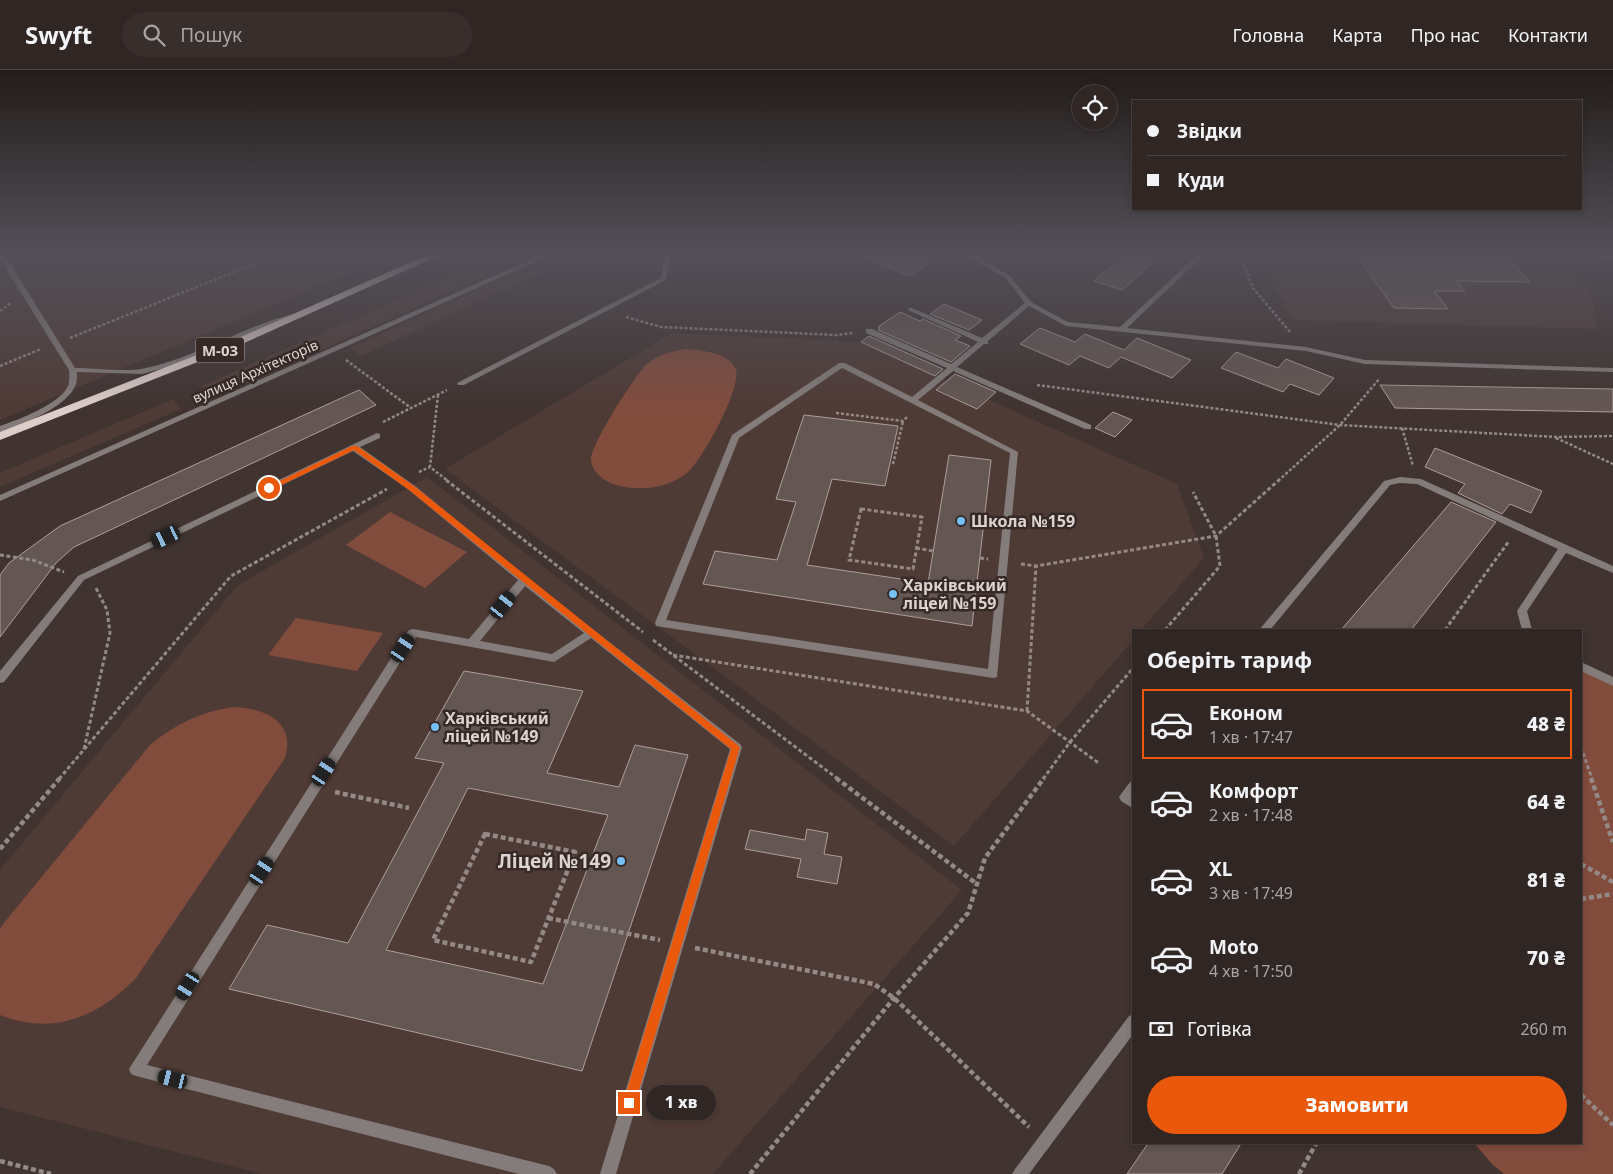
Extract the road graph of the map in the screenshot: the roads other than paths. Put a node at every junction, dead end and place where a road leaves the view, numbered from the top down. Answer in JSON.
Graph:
{"nodes":[{"id":1,"x":33,"y":307,"type":"edge"},
{"id":2,"x":321,"y":307,"type":"edge"},
{"id":3,"x":432,"y":307,"type":"edge"},
{"id":4,"x":612,"y":307,"type":"edge"},
{"id":5,"x":1026,"y":307,"type":"edge"},
{"id":6,"x":1036,"y":307,"type":"edge"},
{"id":7,"x":1146,"y":307,"type":"edge"},
{"id":8,"x":910,"y":309,"type":"dead end"},
{"id":9,"x":311,"y":311,"type":"junction"},
{"id":10,"x":1121,"y":330,"type":"junction"},
{"id":11,"x":869,"y":332,"type":"road end"},
{"id":12,"x":985,"y":342,"type":"junction"},
{"id":13,"x":953,"y":368,"type":"junction"},
{"id":14,"x":73,"y":370,"type":"junction"},
{"id":15,"x":1613,"y":370,"type":"edge"},
{"id":16,"x":461,"y":383,"type":"road end"},
{"id":17,"x":917,"y":402,"type":"junction"},
{"id":18,"x":1088,"y":427,"type":"dead end"},
{"id":19,"x":0,"y":429,"type":"edge"},
{"id":20,"x":0,"y":436,"type":"edge"},
{"id":21,"x":377,"y":436,"type":"road end"},
{"id":22,"x":354,"y":447,"type":"junction"},
{"id":23,"x":0,"y":498,"type":"edge"},
{"id":24,"x":1564,"y":548,"type":"junction"},
{"id":25,"x":1613,"y":570,"type":"edge"},
{"id":26,"x":524,"y":580,"type":"junction"},
{"id":27,"x":1265,"y":629,"type":"edge"},
{"id":28,"x":1527,"y":629,"type":"edge"},
{"id":29,"x":592,"y":632,"type":"junction"},
{"id":30,"x":472,"y":643,"type":"junction"},
{"id":31,"x":1582,"y":666,"type":"edge"},
{"id":32,"x":0,"y":679,"type":"edge"},
{"id":33,"x":1613,"y":682,"type":"edge"},
{"id":34,"x":1132,"y":788,"type":"edge"},
{"id":35,"x":1132,"y":802,"type":"edge"},
{"id":36,"x":1132,"y":1025,"type":"edge"},
{"id":37,"x":550,"y":1174,"type":"edge"},
{"id":38,"x":608,"y":1174,"type":"edge"},
{"id":39,"x":1020,"y":1174,"type":"edge"}],
"edges":[{"from":1,"to":14,"type":"street"},
{"from":2,"to":9,"type":"highway","number":"М-03"},
{"from":3,"to":23,"type":"street","name":"вулиця Архітекторів"},
{"from":4,"to":16,"type":"street"},
{"from":5,"to":12,"type":"street"},
{"from":6,"to":10,"type":"street"},
{"from":7,"to":10,"type":"street"},
{"from":8,"to":12,"type":"street"},
{"from":9,"to":14,"type":"street"},
{"from":9,"to":20,"type":"highway","number":"М-03"},
{"from":10,"to":15,"type":"street"},
{"from":11,"to":13,"type":"street"},
{"from":12,"to":13,"type":"street"},
{"from":13,"to":17,"type":"street"},
{"from":13,"to":18,"type":"street"},
{"from":14,"to":19,"type":"street"},
{"from":17,"to":17,"type":"street"},
{"from":21,"to":22,"type":"street"},
{"from":22,"to":26,"type":"street"},
{"from":22,"to":32,"type":"street"},
{"from":24,"to":25,"type":"street"},
{"from":24,"to":27,"type":"street"},
{"from":24,"to":28,"type":"street"},
{"from":26,"to":29,"type":"street"},
{"from":26,"to":30,"type":"street"},
{"from":29,"to":30,"type":"street"},
{"from":29,"to":38,"type":"street"},
{"from":30,"to":37,"type":"street"},
{"from":31,"to":33,"type":"street"},
{"from":34,"to":35,"type":"street"},
{"from":36,"to":39,"type":"street"}]}
